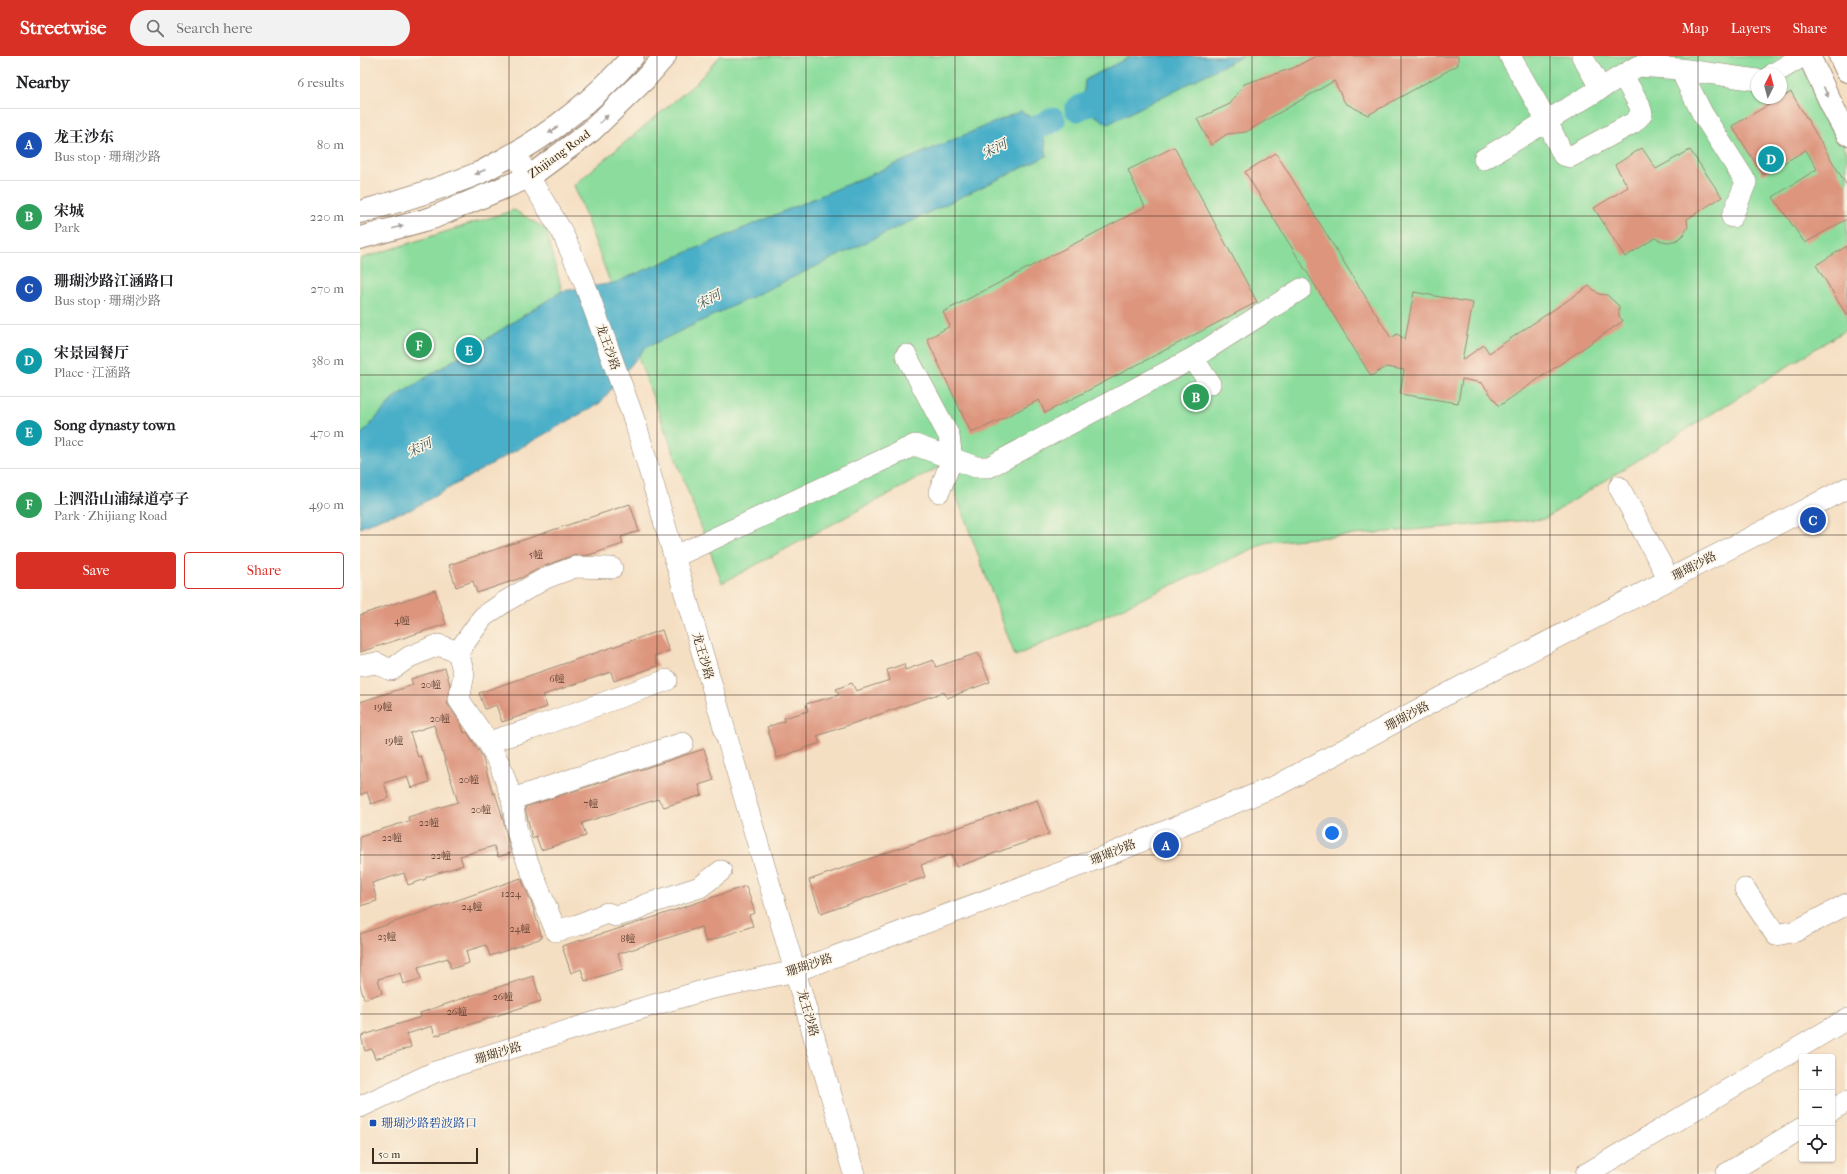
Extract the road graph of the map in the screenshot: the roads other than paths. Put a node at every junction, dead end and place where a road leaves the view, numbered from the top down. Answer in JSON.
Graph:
{"nodes":[{"id":1,"x":665,"y":56,"type":"edge"},
{"id":2,"x":1510,"y":56,"type":"edge"},
{"id":3,"x":1582,"y":56,"type":"edge"},
{"id":4,"x":1803,"y":56,"type":"edge"},
{"id":5,"x":1809,"y":56,"type":"edge"},
{"id":6,"x":1840,"y":56,"type":"edge"},
{"id":7,"x":623,"y":61,"type":"edge"},
{"id":8,"x":1631,"y":66,"type":"edge"},
{"id":9,"x":1783,"y":68,"type":"edge"},
{"id":10,"x":1680,"y":69,"type":"junction"},
{"id":11,"x":1847,"y":71,"type":"edge"},
{"id":12,"x":1751,"y":79,"type":"edge"},
{"id":13,"x":1601,"y":89,"type":"junction"},
{"id":14,"x":1547,"y":121,"type":"junction"},
{"id":15,"x":1847,"y":134,"type":"edge"},
{"id":16,"x":515,"y":154,"type":"junction"},
{"id":17,"x":1484,"y":159,"type":"dead end"},
{"id":18,"x":529,"y":177,"type":"junction"},
{"id":19,"x":360,"y":212,"type":"edge"},
{"id":20,"x":1732,"y":217,"type":"dead end"},
{"id":21,"x":360,"y":238,"type":"edge"},
{"id":22,"x":1301,"y":289,"type":"dead end"},
{"id":23,"x":906,"y":355,"type":"dead end"},
{"id":24,"x":1193,"y":358,"type":"junction"},
{"id":25,"x":1210,"y":384,"type":"dead end"},
{"id":26,"x":952,"y":459,"type":"junction"},
{"id":27,"x":1618,"y":487,"type":"dead end"},
{"id":28,"x":1847,"y":488,"type":"edge"},
{"id":29,"x":939,"y":492,"type":"dead end"},
{"id":30,"x":674,"y":557,"type":"junction"},
{"id":31,"x":612,"y":568,"type":"dead end"},
{"id":32,"x":1668,"y":579,"type":"junction"},
{"id":33,"x":458,"y":652,"type":"junction"},
{"id":34,"x":360,"y":666,"type":"edge"},
{"id":35,"x":667,"y":680,"type":"dead end"},
{"id":36,"x":488,"y":742,"type":"junction"},
{"id":37,"x":683,"y":742,"type":"dead end"},
{"id":38,"x":512,"y":799,"type":"junction"},
{"id":39,"x":720,"y":871,"type":"dead end"},
{"id":40,"x":1745,"y":889,"type":"dead end"},
{"id":41,"x":1847,"y":904,"type":"edge"},
{"id":42,"x":796,"y":971,"type":"junction"},
{"id":43,"x":1847,"y":1019,"type":"edge"},
{"id":44,"x":1847,"y":1101,"type":"edge"},
{"id":45,"x":360,"y":1107,"type":"edge"},
{"id":46,"x":1835,"y":1108,"type":"edge"},
{"id":47,"x":1799,"y":1130,"type":"edge"},
{"id":48,"x":854,"y":1174,"type":"edge"},
{"id":49,"x":1586,"y":1174,"type":"edge"},
{"id":50,"x":1726,"y":1174,"type":"edge"}],
"edges":[{"from":18,"to":1,"type":"main road","name":"Zhijiang Road","one_way":true},
{"from":2,"to":14,"type":"street"},
{"from":3,"to":13,"type":"street"},
{"from":4,"to":9,"type":"street"},
{"from":5,"to":15,"type":"main road","one_way":true},
{"from":6,"to":11,"type":"main road"},
{"from":7,"to":16,"type":"main road","name":"Zhijiang Road","one_way":true},
{"from":8,"to":10,"type":"street"},
{"from":8,"to":13,"type":"street"},
{"from":8,"to":14,"type":"street"},
{"from":10,"to":12,"type":"street"},
{"from":10,"to":20,"type":"street"},
{"from":13,"to":14,"type":"street"},
{"from":14,"to":17,"type":"street"},
{"from":16,"to":18,"type":"street","name":"龙王沙路"},
{"from":16,"to":19,"type":"main road","name":"Zhijiang Road","one_way":true},
{"from":21,"to":18,"type":"main road","name":"Zhijiang Road","one_way":true},
{"from":18,"to":30,"type":"street","name":"龙王沙路"},
{"from":22,"to":24,"type":"street"},
{"from":23,"to":26,"type":"street"},
{"from":24,"to":25,"type":"street"},
{"from":24,"to":26,"type":"street"},
{"from":26,"to":29,"type":"street"},
{"from":26,"to":30,"type":"street"},
{"from":27,"to":32,"type":"street"},
{"from":28,"to":32,"type":"street","name":"珊瑚沙路"},
{"from":30,"to":42,"type":"street","name":"龙王沙路"},
{"from":31,"to":33,"type":"street"},
{"from":32,"to":42,"type":"street","name":"珊瑚沙路"},
{"from":33,"to":34,"type":"street"},
{"from":33,"to":36,"type":"street"},
{"from":35,"to":36,"type":"street"},
{"from":36,"to":38,"type":"street"},
{"from":37,"to":38,"type":"street"},
{"from":38,"to":39,"type":"street"},
{"from":40,"to":41,"type":"street"},
{"from":42,"to":45,"type":"street","name":"珊瑚沙路"},
{"from":42,"to":48,"type":"street","name":"龙王沙路"},
{"from":43,"to":49,"type":"street"},
{"from":44,"to":46,"type":"street"},
{"from":47,"to":50,"type":"street"}]}
